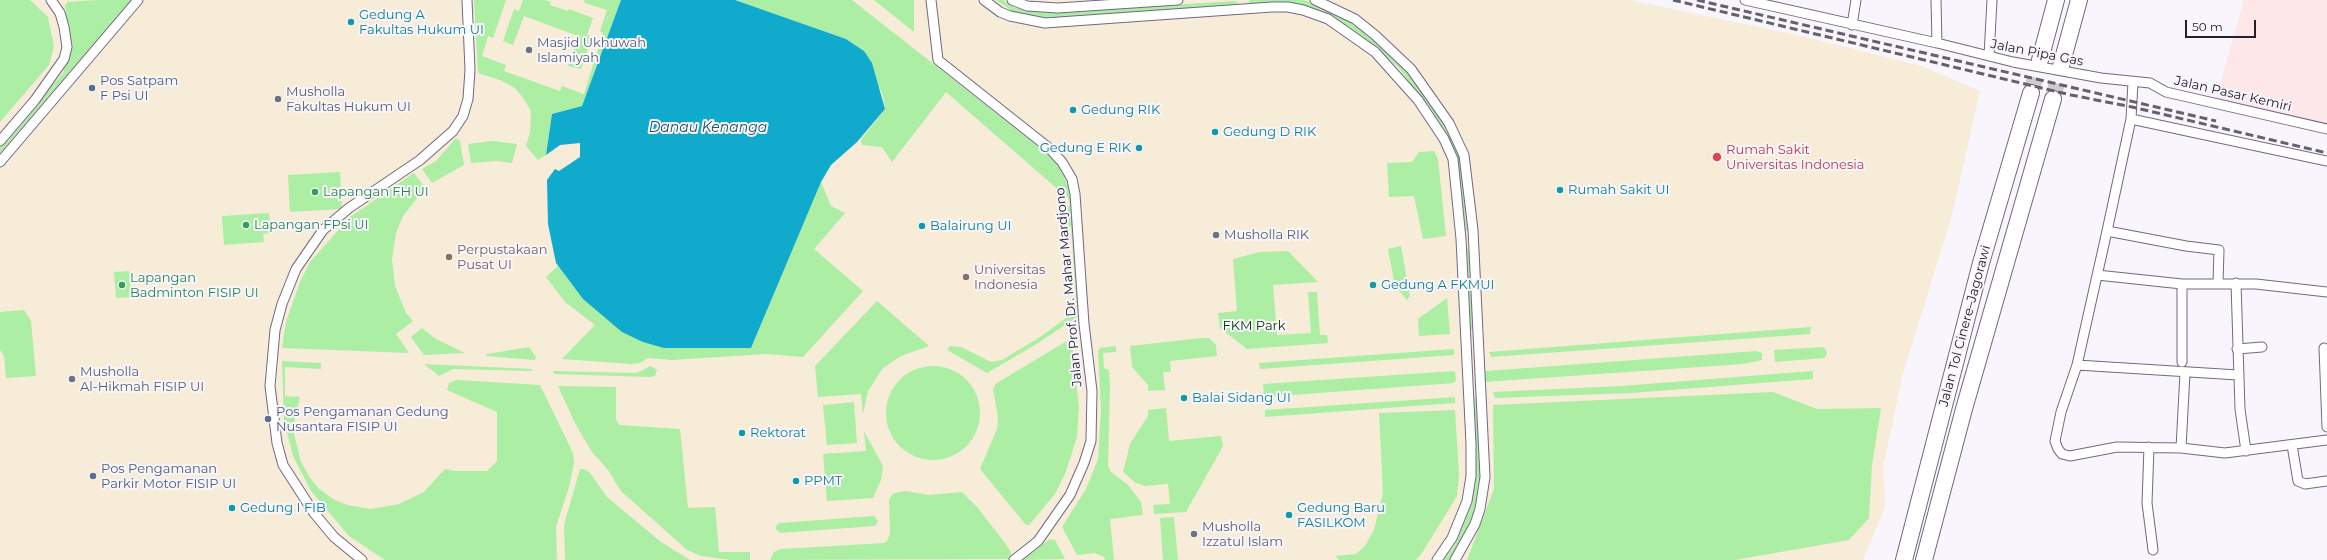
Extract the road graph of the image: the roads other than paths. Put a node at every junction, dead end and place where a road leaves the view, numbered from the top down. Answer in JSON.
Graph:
{"nodes":[{"id":1,"x":51,"y":0,"type":"edge"},
{"id":2,"x":138,"y":0,"type":"edge"},
{"id":3,"x":467,"y":0,"type":"edge"},
{"id":4,"x":931,"y":0,"type":"edge"},
{"id":5,"x":984,"y":0,"type":"edge"},
{"id":6,"x":1012,"y":0,"type":"edge"},
{"id":7,"x":1178,"y":0,"type":"edge"},
{"id":8,"x":1315,"y":0,"type":"edge"},
{"id":9,"x":1745,"y":0,"type":"edge"},
{"id":10,"x":1856,"y":0,"type":"edge"},
{"id":11,"x":1936,"y":0,"type":"edge"},
{"id":12,"x":1992,"y":0,"type":"edge"},
{"id":13,"x":2056,"y":0,"type":"edge"},
{"id":14,"x":2079,"y":0,"type":"edge"},
{"id":15,"x":1760,"y":1,"type":"edge"},
{"id":16,"x":1043,"y":4,"type":"edge"},
{"id":17,"x":1243,"y":4,"type":"edge"},
{"id":18,"x":1852,"y":25,"type":"junction"},
{"id":19,"x":1937,"y":43,"type":"junction"},
{"id":20,"x":1989,"y":56,"type":"junction"},
{"id":21,"x":2040,"y":60,"type":"tunnel mouth"},
{"id":22,"x":2061,"y":66,"type":"tunnel mouth"},
{"id":23,"x":2134,"y":82,"type":"junction"},
{"id":24,"x":2031,"y":93,"type":"tunnel mouth"},
{"id":25,"x":2053,"y":99,"type":"tunnel mouth"},
{"id":26,"x":2131,"y":119,"type":"junction"},
{"id":27,"x":2327,"y":129,"type":"edge"},
{"id":28,"x":0,"y":141,"type":"edge"},
{"id":29,"x":2327,"y":161,"type":"edge"},
{"id":30,"x":0,"y":162,"type":"edge"},
{"id":31,"x":2107,"y":231,"type":"junction"},
{"id":32,"x":2097,"y":275,"type":"junction"},
{"id":33,"x":2218,"y":283,"type":"junction"},
{"id":34,"x":2236,"y":283,"type":"junction"},
{"id":35,"x":2182,"y":284,"type":"junction"},
{"id":36,"x":2327,"y":292,"type":"edge"},
{"id":37,"x":2262,"y":347,"type":"dead end"},
{"id":38,"x":2324,"y":348,"type":"dead end"},
{"id":39,"x":2238,"y":349,"type":"junction"},
{"id":40,"x":2182,"y":362,"type":"dead end"},
{"id":41,"x":2077,"y":365,"type":"junction"},
{"id":42,"x":2185,"y":373,"type":"junction"},
{"id":43,"x":2238,"y":375,"type":"junction"},
{"id":44,"x":2327,"y":427,"type":"edge"},
{"id":45,"x":2327,"y":440,"type":"edge"},
{"id":46,"x":2292,"y":445,"type":"junction"},
{"id":47,"x":2149,"y":447,"type":"junction"},
{"id":48,"x":2182,"y":448,"type":"junction"},
{"id":49,"x":2246,"y":451,"type":"junction"},
{"id":50,"x":2327,"y":483,"type":"edge"},
{"id":51,"x":2153,"y":550,"type":"dead end"},
{"id":52,"x":362,"y":560,"type":"edge"},
{"id":53,"x":1014,"y":560,"type":"edge"},
{"id":54,"x":1437,"y":560,"type":"edge"},
{"id":55,"x":1455,"y":560,"type":"edge"},
{"id":56,"x":1904,"y":560,"type":"edge"},
{"id":57,"x":1924,"y":560,"type":"edge"}],
"edges":[{"from":1,"to":28,"type":"street"},
{"from":2,"to":30,"type":"street"},
{"from":3,"to":52,"type":"street"},
{"from":4,"to":53,"type":"street","name":"Jalan Prof. Dr. Mahar Mardjono"},
{"from":5,"to":17,"type":"street"},
{"from":6,"to":16,"type":"street"},
{"from":7,"to":16,"type":"street"},
{"from":8,"to":55,"type":"street"},
{"from":9,"to":15,"type":"street","name":"Jalan Pipa Gas"},
{"from":10,"to":18,"type":"street"},
{"from":11,"to":19,"type":"street"},
{"from":12,"to":20,"type":"street"},
{"from":13,"to":21,"type":"highway"},
{"from":14,"to":22,"type":"highway"},
{"from":15,"to":18,"type":"street","name":"Jalan Pipa Gas"},
{"from":17,"to":54,"type":"street"},
{"from":18,"to":19,"type":"street","name":"Jalan Pipa Gas"},
{"from":19,"to":20,"type":"street","name":"Jalan Pipa Gas"},
{"from":20,"to":23,"type":"street","name":"Jalan Pipa Gas"},
{"from":23,"to":26,"type":"street"},
{"from":23,"to":27,"type":"street","name":"Jalan Pasar Kemiri"},
{"from":24,"to":56,"type":"highway","name":"Jalan Tol Cinere–Jagorawi"},
{"from":25,"to":57,"type":"highway","name":"Jalan Tol Cinere–Jagorawi"},
{"from":26,"to":29,"type":"street"},
{"from":26,"to":31,"type":"street"},
{"from":31,"to":32,"type":"street"},
{"from":31,"to":33,"type":"street"},
{"from":32,"to":35,"type":"street"},
{"from":32,"to":41,"type":"street"},
{"from":33,"to":34,"type":"street"},
{"from":33,"to":35,"type":"street"},
{"from":34,"to":36,"type":"street"},
{"from":34,"to":39,"type":"street"},
{"from":35,"to":40,"type":"street"},
{"from":37,"to":39,"type":"street"},
{"from":38,"to":44,"type":"street"},
{"from":39,"to":43,"type":"street"},
{"from":41,"to":42,"type":"street"},
{"from":41,"to":47,"type":"street"},
{"from":42,"to":43,"type":"street"},
{"from":42,"to":48,"type":"street"},
{"from":43,"to":49,"type":"street"},
{"from":45,"to":46,"type":"street"},
{"from":46,"to":49,"type":"street"},
{"from":46,"to":50,"type":"street"},
{"from":47,"to":48,"type":"street"},
{"from":47,"to":51,"type":"street"},
{"from":48,"to":49,"type":"street"}]}
